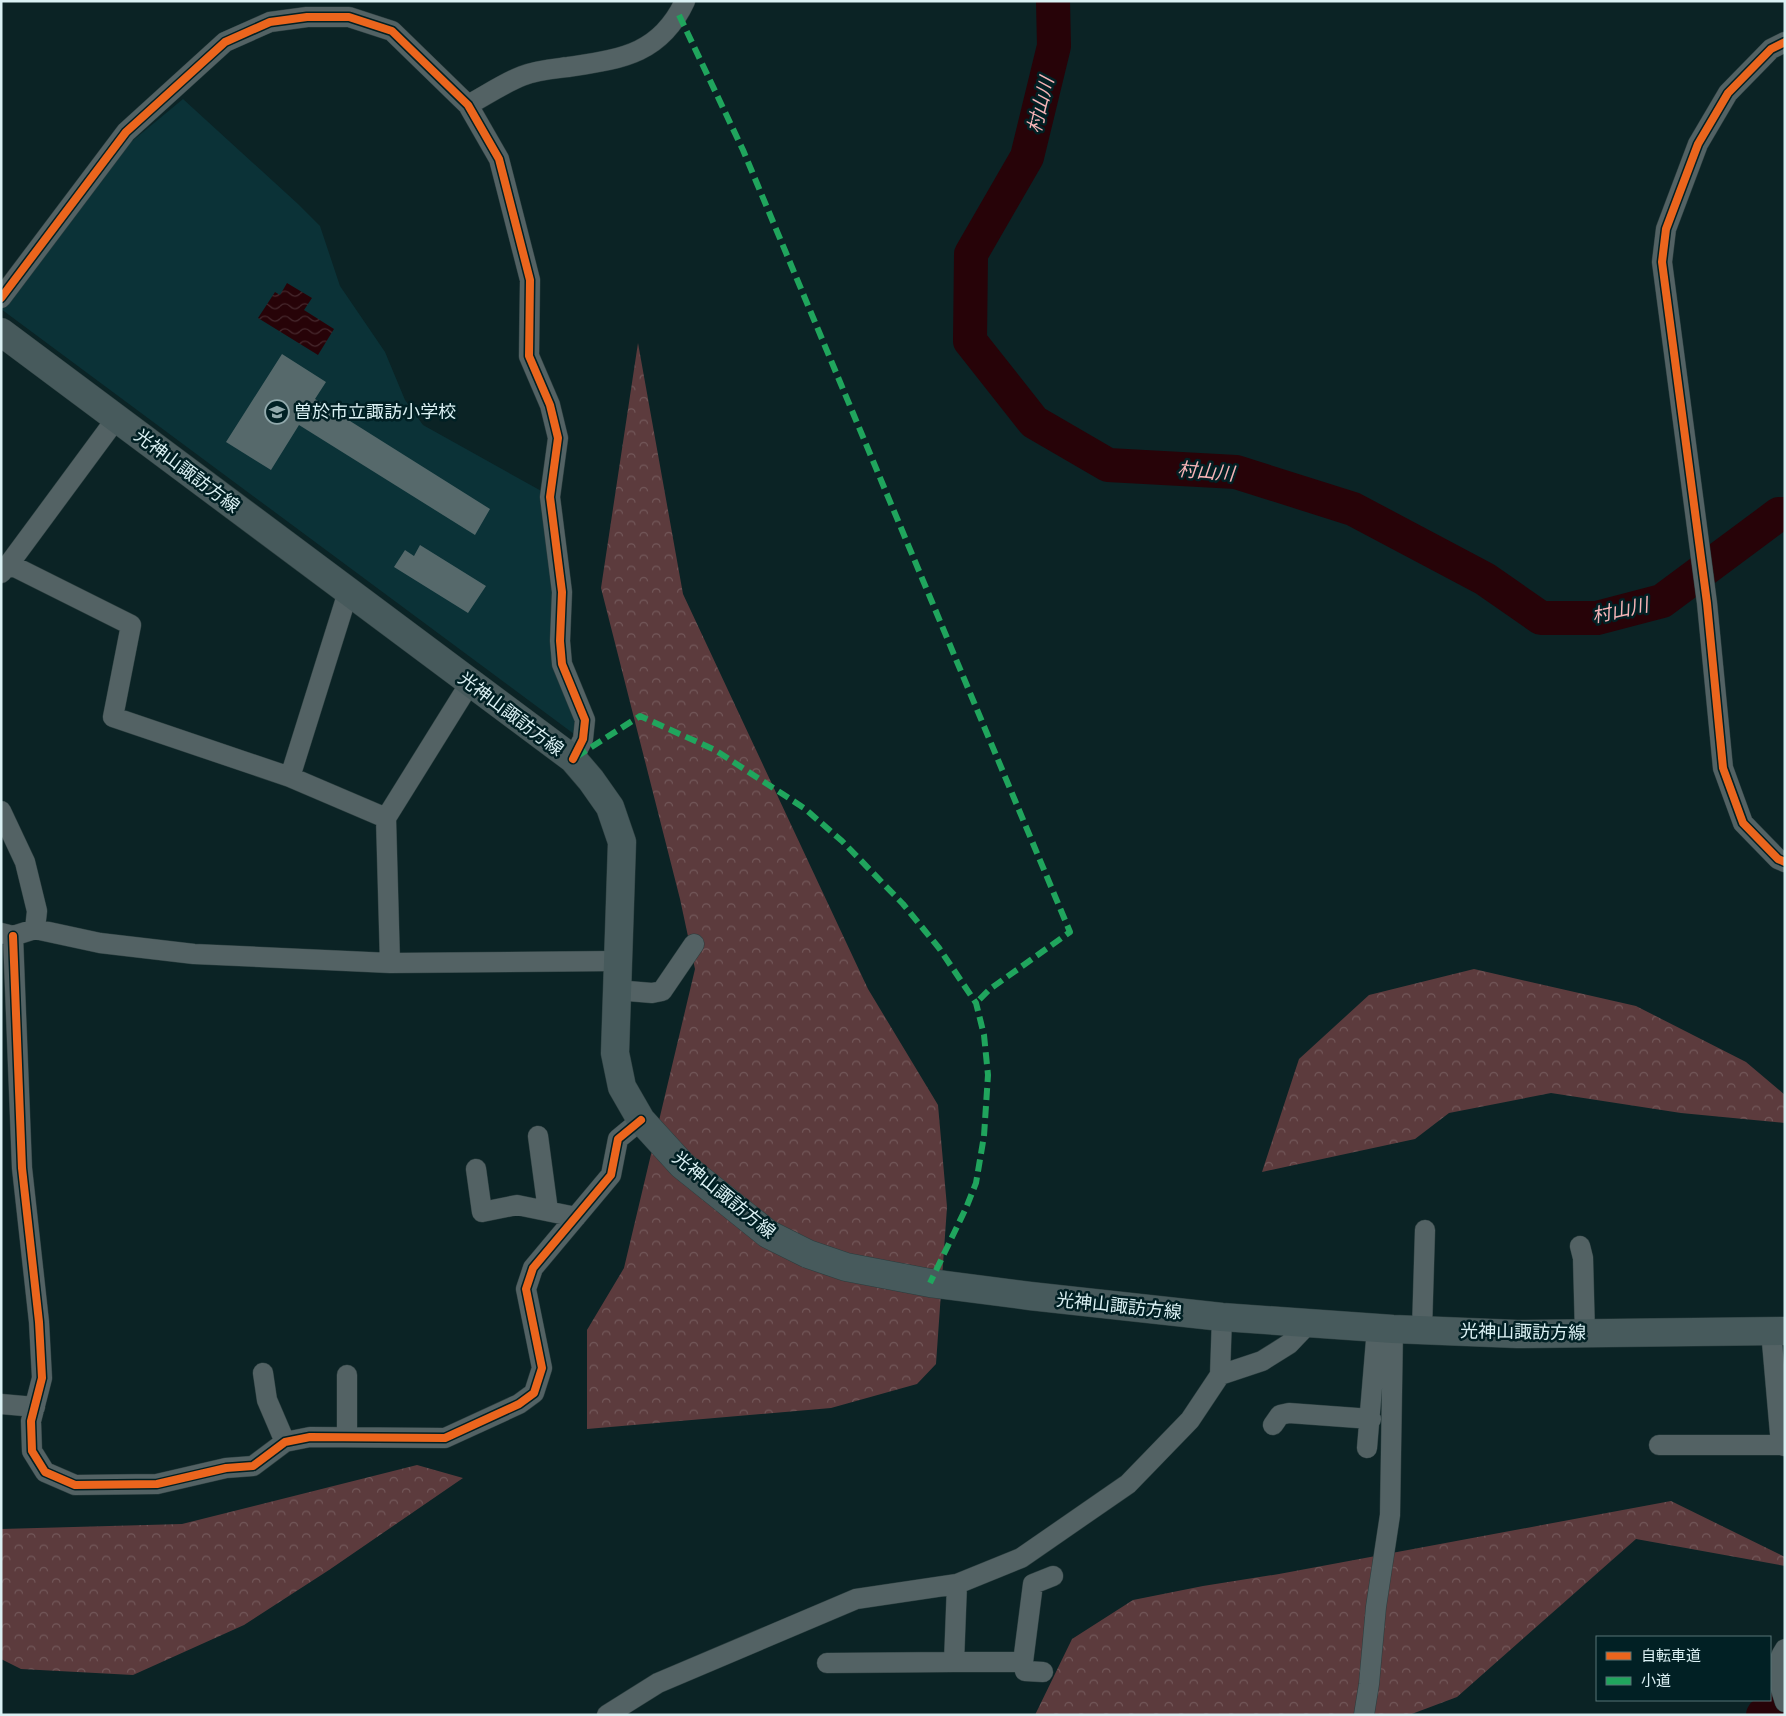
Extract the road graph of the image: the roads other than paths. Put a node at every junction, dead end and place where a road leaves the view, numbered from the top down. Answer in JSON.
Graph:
{"nodes":[{"id":1,"x":685,"y":1,"type":"edge"},
{"id":2,"x":1785,"y":42,"type":"edge"},
{"id":3,"x":468,"y":105,"type":"junction"},
{"id":4,"x":1,"y":298,"type":"edge"},
{"id":5,"x":1,"y":332,"type":"edge"},
{"id":6,"x":116,"y":419,"type":"junction"},
{"id":7,"x":5,"y":568,"type":"edge"},
{"id":8,"x":348,"y":592,"type":"junction"},
{"id":9,"x":470,"y":683,"type":"junction"},
{"id":10,"x":573,"y":760,"type":"junction"},
{"id":11,"x":290,"y":777,"type":"junction"},
{"id":12,"x":1,"y":812,"type":"edge"},
{"id":13,"x":386,"y":818,"type":"junction"},
{"id":14,"x":1785,"y":862,"type":"edge"},
{"id":15,"x":35,"y":929,"type":"junction"},
{"id":16,"x":7,"y":935,"type":"edge"},
{"id":17,"x":694,"y":944,"type":"dead end"},
{"id":18,"x":616,"y":961,"type":"junction"},
{"id":19,"x":390,"y":963,"type":"junction"},
{"id":20,"x":616,"y":990,"type":"junction"},
{"id":21,"x":641,"y":1120,"type":"junction"},
{"id":22,"x":538,"y":1136,"type":"dead end"},
{"id":23,"x":476,"y":1168,"type":"dead end"},
{"id":24,"x":548,"y":1212,"type":"junction"},
{"id":25,"x":576,"y":1217,"type":"junction"},
{"id":26,"x":1425,"y":1230,"type":"dead end"},
{"id":27,"x":1580,"y":1246,"type":"dead end"},
{"id":28,"x":1222,"y":1316,"type":"junction"},
{"id":29,"x":1309,"y":1323,"type":"junction"},
{"id":30,"x":1385,"y":1328,"type":"junction"},
{"id":31,"x":1422,"y":1330,"type":"junction"},
{"id":32,"x":1778,"y":1331,"type":"edge"},
{"id":33,"x":1585,"y":1334,"type":"junction"},
{"id":34,"x":263,"y":1373,"type":"dead end"},
{"id":35,"x":347,"y":1375,"type":"dead end"},
{"id":36,"x":1220,"y":1375,"type":"junction"},
{"id":37,"x":1,"y":1404,"type":"edge"},
{"id":38,"x":35,"y":1407,"type":"junction"},
{"id":39,"x":1371,"y":1419,"type":"junction"},
{"id":40,"x":1273,"y":1425,"type":"dead end"},
{"id":41,"x":347,"y":1437,"type":"junction"},
{"id":42,"x":285,"y":1442,"type":"junction"},
{"id":43,"x":1659,"y":1445,"type":"dead end"},
{"id":44,"x":1783,"y":1446,"type":"edge"},
{"id":45,"x":1367,"y":1448,"type":"dead end"},
{"id":46,"x":1053,"y":1576,"type":"dead end"},
{"id":47,"x":957,"y":1584,"type":"junction"},
{"id":48,"x":1785,"y":1649,"type":"edge"},
{"id":49,"x":954,"y":1662,"type":"junction"},
{"id":50,"x":1023,"y":1662,"type":"junction"},
{"id":51,"x":827,"y":1663,"type":"dead end"},
{"id":52,"x":1043,"y":1672,"type":"dead end"},
{"id":53,"x":1783,"y":1697,"type":"edge"},
{"id":54,"x":607,"y":1715,"type":"edge"},
{"id":55,"x":1364,"y":1715,"type":"edge"}],
"edges":[{"from":1,"to":3,"type":"street"},
{"from":2,"to":14,"type":"street"},
{"from":3,"to":4,"type":"street"},
{"from":3,"to":10,"type":"street"},
{"from":5,"to":6,"type":"main road","name":"光神山諏訪方線"},
{"from":6,"to":7,"type":"street"},
{"from":6,"to":8,"type":"main road","name":"光神山諏訪方線"},
{"from":7,"to":11,"type":"street"},
{"from":8,"to":9,"type":"main road","name":"光神山諏訪方線"},
{"from":8,"to":11,"type":"street"},
{"from":9,"to":10,"type":"main road","name":"光神山諏訪方線"},
{"from":9,"to":13,"type":"street"},
{"from":10,"to":18,"type":"main road","name":"光神山諏訪方線"},
{"from":11,"to":13,"type":"street"},
{"from":12,"to":15,"type":"street"},
{"from":13,"to":19,"type":"street"},
{"from":15,"to":16,"type":"street"},
{"from":15,"to":19,"type":"street"},
{"from":16,"to":38,"type":"street"},
{"from":17,"to":20,"type":"street"},
{"from":18,"to":19,"type":"street"},
{"from":18,"to":20,"type":"main road","name":"光神山諏訪方線"},
{"from":20,"to":21,"type":"main road","name":"光神山諏訪方線"},
{"from":21,"to":25,"type":"street"},
{"from":21,"to":28,"type":"main road","name":"光神山諏訪方線"},
{"from":22,"to":24,"type":"street"},
{"from":23,"to":24,"type":"street"},
{"from":24,"to":25,"type":"street"},
{"from":25,"to":41,"type":"street"},
{"from":26,"to":31,"type":"street"},
{"from":27,"to":33,"type":"street"},
{"from":28,"to":29,"type":"main road","name":"光神山諏訪方線"},
{"from":28,"to":36,"type":"street"},
{"from":29,"to":30,"type":"main road","name":"光神山諏訪方線"},
{"from":29,"to":36,"type":"street"},
{"from":30,"to":31,"type":"main road","name":"光神山諏訪方線"},
{"from":30,"to":39,"type":"street"},
{"from":30,"to":55,"type":"street"},
{"from":31,"to":33,"type":"main road","name":"光神山諏訪方線"},
{"from":32,"to":33,"type":"main road","name":"光神山諏訪方線"},
{"from":32,"to":44,"type":"street"},
{"from":34,"to":42,"type":"street"},
{"from":35,"to":41,"type":"street"},
{"from":36,"to":47,"type":"street"},
{"from":37,"to":38,"type":"street"},
{"from":38,"to":42,"type":"street"},
{"from":39,"to":40,"type":"street"},
{"from":39,"to":45,"type":"street"},
{"from":41,"to":42,"type":"street"},
{"from":43,"to":44,"type":"street"},
{"from":46,"to":50,"type":"street"},
{"from":47,"to":49,"type":"street"},
{"from":47,"to":54,"type":"street"},
{"from":48,"to":53,"type":"street"},
{"from":49,"to":50,"type":"street"},
{"from":49,"to":51,"type":"street"},
{"from":50,"to":52,"type":"street"}]}
